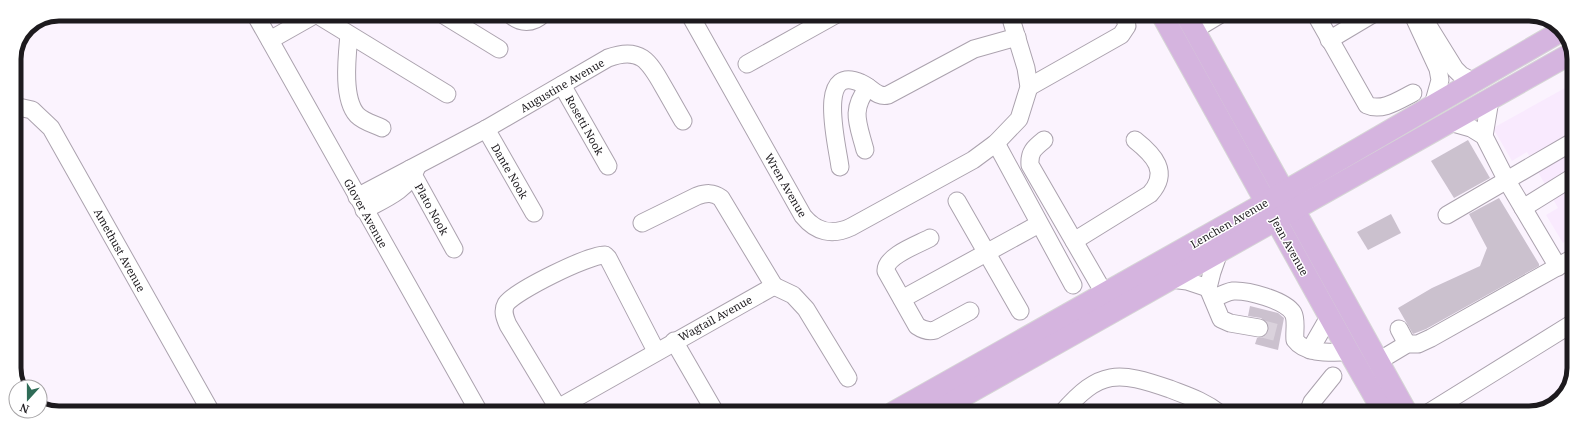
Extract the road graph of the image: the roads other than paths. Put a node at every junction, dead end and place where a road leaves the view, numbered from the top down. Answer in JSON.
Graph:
{"nodes":[{"id":1,"x":259,"y":21,"type":"edge"},
{"id":2,"x":304,"y":21,"type":"edge"},
{"id":3,"x":327,"y":21,"type":"edge"},
{"id":4,"x":453,"y":21,"type":"edge"},
{"id":5,"x":695,"y":21,"type":"edge"},
{"id":6,"x":824,"y":21,"type":"edge"},
{"id":7,"x":1126,"y":21,"type":"edge"},
{"id":8,"x":1165,"y":21,"type":"edge"},
{"id":9,"x":1319,"y":21,"type":"edge"},
{"id":10,"x":1361,"y":21,"type":"edge"},
{"id":11,"x":1416,"y":21,"type":"edge"},
{"id":12,"x":1424,"y":21,"type":"edge"},
{"id":13,"x":1190,"y":23,"type":"edge"},
{"id":14,"x":1557,"y":34,"type":"edge"},
{"id":15,"x":349,"y":35,"type":"junction"},
{"id":16,"x":270,"y":40,"type":"junction"},
{"id":17,"x":1329,"y":40,"type":"junction"},
{"id":18,"x":499,"y":49,"type":"dead end"},
{"id":19,"x":1567,"y":56,"type":"edge"},
{"id":20,"x":747,"y":64,"type":"dead end"},
{"id":21,"x":1474,"y":82,"type":"junction"},
{"id":22,"x":562,"y":85,"type":"junction"},
{"id":23,"x":868,"y":87,"type":"junction"},
{"id":24,"x":1029,"y":87,"type":"junction"},
{"id":25,"x":1205,"y":93,"type":"junction"},
{"id":26,"x":1413,"y":93,"type":"dead end"},
{"id":27,"x":447,"y":94,"type":"dead end"},
{"id":28,"x":1490,"y":100,"type":"junction"},
{"id":29,"x":1433,"y":105,"type":"junction"},
{"id":30,"x":21,"y":108,"type":"edge"},
{"id":31,"x":683,"y":121,"type":"dead end"},
{"id":32,"x":1450,"y":122,"type":"junction"},
{"id":33,"x":382,"y":128,"type":"dead end"},
{"id":34,"x":486,"y":129,"type":"junction"},
{"id":35,"x":1484,"y":136,"type":"junction"},
{"id":36,"x":1044,"y":140,"type":"dead end"},
{"id":37,"x":1135,"y":140,"type":"dead end"},
{"id":38,"x":996,"y":143,"type":"junction"},
{"id":39,"x":1567,"y":145,"type":"edge"},
{"id":40,"x":865,"y":150,"type":"dead end"},
{"id":41,"x":608,"y":166,"type":"dead end"},
{"id":42,"x":840,"y":167,"type":"dead end"},
{"id":43,"x":413,"y":171,"type":"junction"},
{"id":44,"x":1506,"y":181,"type":"junction"},
{"id":45,"x":1567,"y":181,"type":"edge"},
{"id":46,"x":1284,"y":191,"type":"junction"},
{"id":47,"x":957,"y":201,"type":"dead end"},
{"id":48,"x":1265,"y":202,"type":"junction"},
{"id":49,"x":361,"y":204,"type":"junction"},
{"id":50,"x":1523,"y":208,"type":"junction"},
{"id":51,"x":1294,"y":210,"type":"junction"},
{"id":52,"x":534,"y":213,"type":"dead end"},
{"id":53,"x":1447,"y":215,"type":"dead end"},
{"id":54,"x":1276,"y":220,"type":"junction"},
{"id":55,"x":642,"y":223,"type":"dead end"},
{"id":56,"x":1039,"y":224,"type":"junction"},
{"id":57,"x":930,"y":238,"type":"dead end"},
{"id":58,"x":1074,"y":241,"type":"junction"},
{"id":59,"x":454,"y":249,"type":"dead end"},
{"id":60,"x":1219,"y":252,"type":"junction"},
{"id":61,"x":986,"y":254,"type":"junction"},
{"id":62,"x":1567,"y":262,"type":"edge"},
{"id":63,"x":1558,"y":267,"type":"junction"},
{"id":64,"x":1171,"y":279,"type":"junction"},
{"id":65,"x":1074,"y":285,"type":"dead end"},
{"id":66,"x":774,"y":286,"type":"junction"},
{"id":67,"x":1104,"y":293,"type":"junction"},
{"id":68,"x":1210,"y":294,"type":"junction"},
{"id":69,"x":902,"y":299,"type":"junction"},
{"id":70,"x":970,"y":311,"type":"dead end"},
{"id":71,"x":1020,"y":311,"type":"dead end"},
{"id":72,"x":1329,"y":317,"type":"junction"},
{"id":73,"x":1259,"y":328,"type":"tunnel mouth"},
{"id":74,"x":1567,"y":328,"type":"edge"},
{"id":75,"x":1399,"y":329,"type":"dead end"},
{"id":76,"x":674,"y":341,"type":"junction"},
{"id":77,"x":1407,"y":344,"type":"junction"},
{"id":78,"x":1310,"y":350,"type":"junction"},
{"id":79,"x":656,"y":351,"type":"junction"},
{"id":80,"x":1349,"y":352,"type":"junction"},
{"id":81,"x":1377,"y":362,"type":"junction"},
{"id":82,"x":1333,"y":376,"type":"dead end"},
{"id":83,"x":848,"y":378,"type":"dead end"},
{"id":84,"x":208,"y":406,"type":"edge"},
{"id":85,"x":476,"y":406,"type":"edge"},
{"id":86,"x":552,"y":406,"type":"edge"},
{"id":87,"x":561,"y":406,"type":"edge"},
{"id":88,"x":712,"y":406,"type":"edge"},
{"id":89,"x":905,"y":406,"type":"edge"},
{"id":90,"x":946,"y":406,"type":"edge"},
{"id":91,"x":1068,"y":406,"type":"edge"},
{"id":92,"x":1207,"y":406,"type":"edge"},
{"id":93,"x":1311,"y":406,"type":"edge"},
{"id":94,"x":1381,"y":406,"type":"edge"},
{"id":95,"x":1382,"y":406,"type":"edge"},
{"id":96,"x":1403,"y":406,"type":"edge"},
{"id":97,"x":1439,"y":406,"type":"edge"}],
"edges":[{"from":1,"to":16,"type":"street","name":"Glover Avenue"},
{"from":2,"to":16,"type":"street"},
{"from":3,"to":15,"type":"street"},
{"from":4,"to":18,"type":"street"},
{"from":5,"to":38,"type":"street","name":"Wren Avenue"},
{"from":6,"to":20,"type":"street"},
{"from":7,"to":24,"type":"street"},
{"from":8,"to":25,"type":"main road","name":"Jean Avenue"},
{"from":9,"to":17,"type":"street"},
{"from":10,"to":17,"type":"street"},
{"from":11,"to":29,"type":"street"},
{"from":12,"to":21,"type":"street"},
{"from":13,"to":25,"type":"main road"},
{"from":13,"to":46,"type":"main road","name":"Jean Avenue"},
{"from":14,"to":21,"type":"main road","name":"Lenchen Avenue"},
{"from":15,"to":27,"type":"street"},
{"from":15,"to":33,"type":"street"},
{"from":16,"to":49,"type":"street","name":"Glover Avenue"},
{"from":17,"to":26,"type":"street"},
{"from":19,"to":28,"type":"main road","name":"Lenchen Avenue"},
{"from":21,"to":29,"type":"main road","name":"Lenchen Avenue"},
{"from":22,"to":31,"type":"street","name":"Augustine Avenue"},
{"from":22,"to":34,"type":"street","name":"Augustine Avenue"},
{"from":22,"to":41,"type":"street","name":"Rosetti Nook"},
{"from":23,"to":24,"type":"street"},
{"from":23,"to":40,"type":"street"},
{"from":23,"to":42,"type":"street"},
{"from":24,"to":38,"type":"street","name":"Wren Avenue"},
{"from":25,"to":48,"type":"main road","name":"Jean Avenue"},
{"from":28,"to":32,"type":"main road","name":"Lenchen Avenue"},
{"from":28,"to":35,"type":"street"},
{"from":29,"to":46,"type":"main road","name":"Lenchen Avenue"},
{"from":30,"to":84,"type":"street","name":"Amethust Avenue"},
{"from":32,"to":35,"type":"street"},
{"from":32,"to":51,"type":"main road","name":"Lenchen Avenue"},
{"from":34,"to":43,"type":"street","name":"Augustine Avenue"},
{"from":34,"to":52,"type":"street","name":"Dante Nook"},
{"from":35,"to":44,"type":"street"},
{"from":36,"to":58,"type":"street"},
{"from":37,"to":58,"type":"street"},
{"from":38,"to":56,"type":"street"},
{"from":39,"to":44,"type":"street"},
{"from":43,"to":49,"type":"street","name":"Augustine Avenue"},
{"from":43,"to":59,"type":"street","name":"Plato Nook"},
{"from":44,"to":50,"type":"street"},
{"from":44,"to":53,"type":"street"},
{"from":45,"to":50,"type":"street"},
{"from":46,"to":48,"type":"main road","name":"Lenchen Avenue"},
{"from":46,"to":51,"type":"main road","name":"Jean Avenue"},
{"from":47,"to":61,"type":"street"},
{"from":48,"to":54,"type":"main road","name":"Jean Avenue"},
{"from":48,"to":67,"type":"main road","name":"Lenchen Avenue"},
{"from":49,"to":85,"type":"street","name":"Glover Avenue"},
{"from":50,"to":63,"type":"street"},
{"from":51,"to":54,"type":"main road","name":"Lenchen Avenue"},
{"from":51,"to":81,"type":"main road","name":"Jean Avenue"},
{"from":54,"to":60,"type":"main road","name":"Lenchen Avenue"},
{"from":54,"to":72,"type":"main road","name":"Jean Avenue"},
{"from":55,"to":66,"type":"street"},
{"from":56,"to":61,"type":"street"},
{"from":56,"to":65,"type":"street"},
{"from":57,"to":69,"type":"street"},
{"from":58,"to":67,"type":"street"},
{"from":60,"to":64,"type":"main road","name":"Lenchen Avenue"},
{"from":60,"to":68,"type":"street"},
{"from":61,"to":69,"type":"street"},
{"from":61,"to":71,"type":"street"},
{"from":62,"to":63,"type":"street"},
{"from":63,"to":77,"type":"street"},
{"from":64,"to":68,"type":"street"},
{"from":64,"to":90,"type":"main road","name":"Lenchen Avenue"},
{"from":66,"to":76,"type":"street","name":"Wagtail Avenue"},
{"from":66,"to":83,"type":"street"},
{"from":67,"to":89,"type":"main road","name":"Lenchen Avenue"},
{"from":68,"to":73,"type":"street"},
{"from":68,"to":78,"type":"street"},
{"from":69,"to":70,"type":"street"},
{"from":72,"to":78,"type":"street"},
{"from":72,"to":80,"type":"main road","name":"Jean Avenue"},
{"from":74,"to":97,"type":"street"},
{"from":75,"to":77,"type":"street"},
{"from":76,"to":79,"type":"street","name":"Wagtail Avenue"},
{"from":76,"to":88,"type":"street"},
{"from":77,"to":81,"type":"street"},
{"from":78,"to":80,"type":"street"},
{"from":79,"to":86,"type":"street"},
{"from":79,"to":87,"type":"street","name":"Wagtail Avenue"},
{"from":80,"to":94,"type":"main road","name":"Jean Avenue"},
{"from":81,"to":95,"type":"main road"},
{"from":81,"to":96,"type":"main road","name":"Jean Avenue"},
{"from":82,"to":93,"type":"street"},
{"from":91,"to":92,"type":"street"}]}
